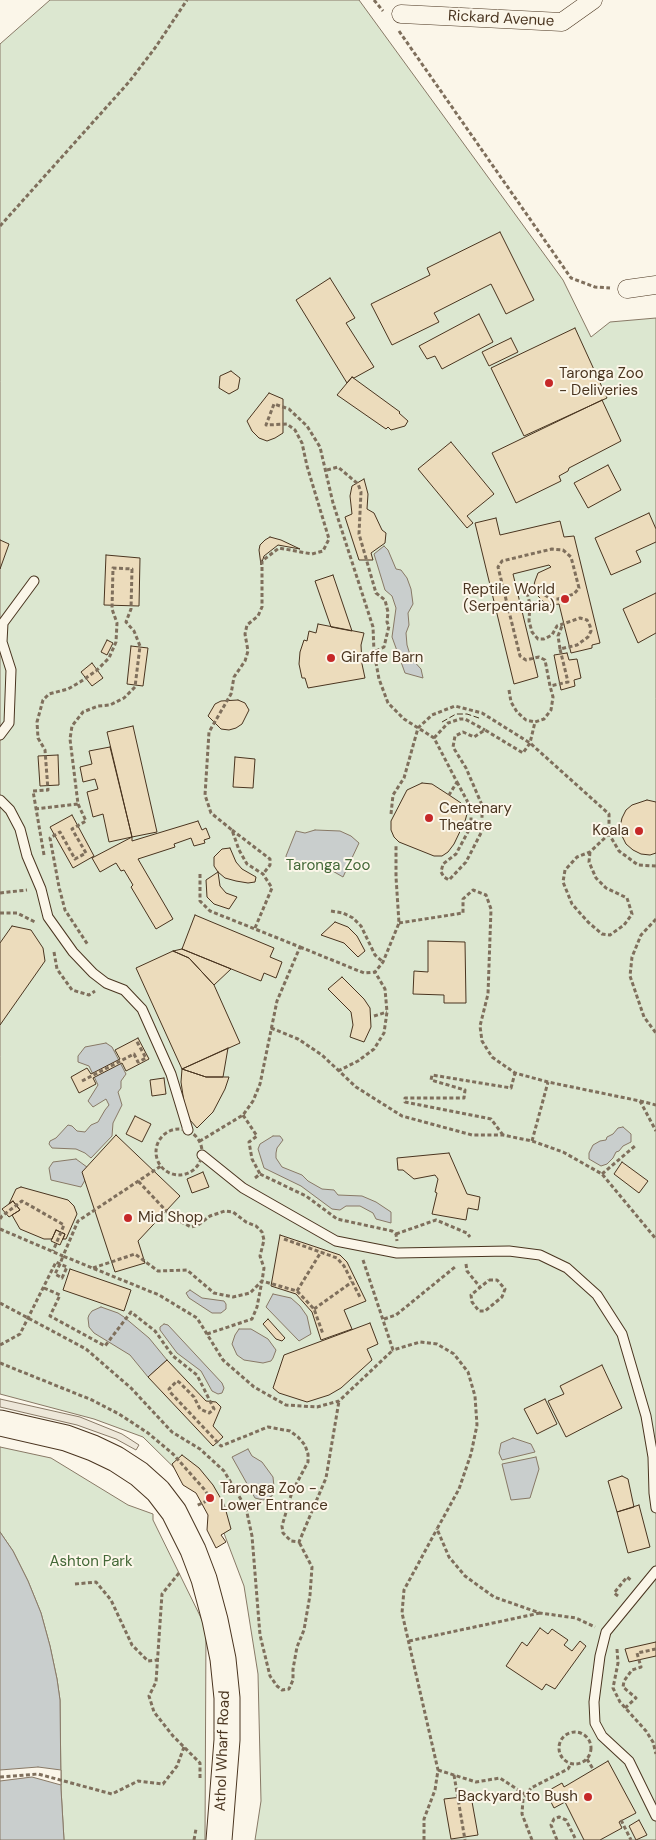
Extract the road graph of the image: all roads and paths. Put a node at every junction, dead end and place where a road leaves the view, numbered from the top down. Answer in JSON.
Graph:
{"nodes":[{"id":1,"x":186,"y":0,"type":"edge"},
{"id":2,"x":593,"y":0,"type":"edge"},
{"id":3,"x":399,"y":21,"type":"joint"},
{"id":4,"x":0,"y":226,"type":"edge"},
{"id":5,"x":656,"y":285,"type":"edge"},
{"id":6,"x":627,"y":289,"type":"joint"},
{"id":7,"x":326,"y":470,"type":"junction"},
{"id":8,"x":34,"y":581,"type":"dead end"},
{"id":9,"x":562,"y":626,"type":"junction"},
{"id":10,"x":560,"y":649,"type":"junction"},
{"id":11,"x":374,"y":652,"type":"junction"},
{"id":12,"x":550,"y":686,"type":"junction"},
{"id":13,"x":509,"y":690,"type":"dead end"},
{"id":14,"x":536,"y":722,"type":"junction"},
{"id":15,"x":418,"y":728,"type":"junction"},
{"id":16,"x":485,"y":730,"type":"junction"},
{"id":17,"x":0,"y":735,"type":"edge"},
{"id":18,"x":434,"y":738,"type":"junction"},
{"id":19,"x":530,"y":743,"type":"junction"},
{"id":20,"x":456,"y":782,"type":"junction"},
{"id":21,"x":449,"y":795,"type":"dead end"},
{"id":22,"x":0,"y":800,"type":"edge"},
{"id":23,"x":78,"y":804,"type":"junction"},
{"id":24,"x":36,"y":809,"type":"junction"},
{"id":25,"x":391,"y":814,"type":"dead end"},
{"id":26,"x":232,"y":830,"type":"junction"},
{"id":27,"x":609,"y":834,"type":"junction"},
{"id":28,"x":396,"y":844,"type":"dead end"},
{"id":29,"x":590,"y":852,"type":"junction"},
{"id":30,"x":44,"y":858,"type":"dead end"},
{"id":31,"x":656,"y":866,"type":"edge"},
{"id":32,"x":200,"y":874,"type":"dead end"},
{"id":33,"x":264,"y":874,"type":"junction"},
{"id":34,"x":41,"y":889,"type":"junction"},
{"id":35,"x":0,"y":893,"type":"edge"},
{"id":36,"x":331,"y":911,"type":"dead end"},
{"id":37,"x":0,"y":913,"type":"edge"},
{"id":38,"x":656,"y":919,"type":"edge"},
{"id":39,"x":39,"y":924,"type":"dead end"},
{"id":40,"x":399,"y":924,"type":"junction"},
{"id":41,"x":255,"y":928,"type":"junction"},
{"id":42,"x":53,"y":944,"type":"dead end"},
{"id":43,"x":300,"y":947,"type":"junction"},
{"id":44,"x":383,"y":962,"type":"junction"},
{"id":45,"x":375,"y":972,"type":"junction"},
{"id":46,"x":93,"y":973,"type":"junction"},
{"id":47,"x":106,"y":983,"type":"junction"},
{"id":48,"x":387,"y":1012,"type":"junction"},
{"id":49,"x":374,"y":1016,"type":"dead end"},
{"id":50,"x":271,"y":1028,"type":"junction"},
{"id":51,"x":656,"y":1033,"type":"edge"},
{"id":52,"x":136,"y":1040,"type":"dead end"},
{"id":53,"x":338,"y":1071,"type":"junction"},
{"id":54,"x":515,"y":1072,"type":"junction"},
{"id":55,"x":82,"y":1082,"type":"dead end"},
{"id":56,"x":548,"y":1082,"type":"junction"},
{"id":57,"x":640,"y":1102,"type":"junction"},
{"id":58,"x":656,"y":1105,"type":"edge"},
{"id":59,"x":243,"y":1115,"type":"junction"},
{"id":60,"x":188,"y":1130,"type":"joint"},
{"id":61,"x":656,"y":1131,"type":"edge"},
{"id":62,"x":503,"y":1135,"type":"junction"},
{"id":63,"x":200,"y":1141,"type":"dead end"},
{"id":64,"x":532,"y":1141,"type":"junction"},
{"id":65,"x":635,"y":1146,"type":"dead end"},
{"id":66,"x":202,"y":1155,"type":"joint"},
{"id":67,"x":161,"y":1166,"type":"junction"},
{"id":68,"x":260,"y":1174,"type":"junction"},
{"id":69,"x":602,"y":1174,"type":"junction"},
{"id":70,"x":138,"y":1181,"type":"junction"},
{"id":71,"x":243,"y":1188,"type":"junction"},
{"id":72,"x":0,"y":1219,"type":"edge"},
{"id":73,"x":0,"y":1230,"type":"edge"},
{"id":74,"x":396,"y":1234,"type":"junction"},
{"id":75,"x":284,"y":1238,"type":"dead end"},
{"id":76,"x":656,"y":1239,"type":"edge"},
{"id":77,"x":53,"y":1251,"type":"junction"},
{"id":78,"x":321,"y":1252,"type":"junction"},
{"id":79,"x":480,"y":1252,"type":"junction"},
{"id":80,"x":397,"y":1253,"type":"junction"},
{"id":81,"x":63,"y":1256,"type":"junction"},
{"id":82,"x":362,"y":1258,"type":"dead end"},
{"id":83,"x":465,"y":1258,"type":"dead end"},
{"id":84,"x":60,"y":1264,"type":"junction"},
{"id":85,"x":454,"y":1267,"type":"dead end"},
{"id":86,"x":93,"y":1268,"type":"junction"},
{"id":87,"x":262,"y":1281,"type":"junction"},
{"id":88,"x":352,"y":1282,"type":"junction"},
{"id":89,"x":480,"y":1287,"type":"junction"},
{"id":90,"x":44,"y":1288,"type":"junction"},
{"id":91,"x":297,"y":1291,"type":"junction"},
{"id":92,"x":361,"y":1300,"type":"dead end"},
{"id":93,"x":0,"y":1303,"type":"edge"},
{"id":94,"x":314,"y":1309,"type":"junction"},
{"id":95,"x":28,"y":1319,"type":"junction"},
{"id":96,"x":384,"y":1320,"type":"junction"},
{"id":97,"x":208,"y":1334,"type":"junction"},
{"id":98,"x":323,"y":1334,"type":"dead end"},
{"id":99,"x":0,"y":1345,"type":"edge"},
{"id":100,"x":393,"y":1350,"type":"junction"},
{"id":101,"x":0,"y":1363,"type":"edge"},
{"id":102,"x":338,"y":1401,"type":"junction"},
{"id":103,"x":200,"y":1409,"type":"junction"},
{"id":104,"x":193,"y":1416,"type":"junction"},
{"id":105,"x":0,"y":1423,"type":"edge"},
{"id":106,"x":656,"y":1508,"type":"edge"},
{"id":107,"x":189,"y":1509,"type":"dead end"},
{"id":108,"x":437,"y":1529,"type":"junction"},
{"id":109,"x":300,"y":1542,"type":"junction"},
{"id":110,"x":181,"y":1570,"type":"dead end"},
{"id":111,"x":656,"y":1571,"type":"edge"},
{"id":112,"x":75,"y":1584,"type":"dead end"},
{"id":113,"x":540,"y":1613,"type":"junction"},
{"id":114,"x":606,"y":1632,"type":"junction"},
{"id":115,"x":409,"y":1641,"type":"junction"},
{"id":116,"x":656,"y":1649,"type":"edge"},
{"id":117,"x":158,"y":1660,"type":"junction"},
{"id":118,"x":613,"y":1688,"type":"dead end"},
{"id":119,"x":625,"y":1708,"type":"junction"},
{"id":120,"x":184,"y":1747,"type":"junction"},
{"id":121,"x":656,"y":1754,"type":"edge"},
{"id":122,"x":587,"y":1759,"type":"junction"},
{"id":123,"x":571,"y":1764,"type":"junction"},
{"id":124,"x":593,"y":1769,"type":"dead end"},
{"id":125,"x":438,"y":1770,"type":"junction"},
{"id":126,"x":454,"y":1775,"type":"junction"},
{"id":127,"x":0,"y":1777,"type":"edge"},
{"id":128,"x":200,"y":1780,"type":"dead end"},
{"id":129,"x":526,"y":1795,"type":"junction"},
{"id":130,"x":656,"y":1816,"type":"edge"},
{"id":131,"x":621,"y":1820,"type":"dead end"},
{"id":132,"x":197,"y":1822,"type":"dead end"},
{"id":133,"x":194,"y":1840,"type":"edge"},
{"id":134,"x":219,"y":1840,"type":"edge"},
{"id":135,"x":424,"y":1840,"type":"edge"},
{"id":136,"x":465,"y":1840,"type":"edge"},
{"id":137,"x":532,"y":1840,"type":"edge"},
{"id":138,"x":557,"y":1840,"type":"edge"},
{"id":139,"x":576,"y":1840,"type":"edge"},
{"id":140,"x":631,"y":1840,"type":"edge"}],
"edges":[{"from":1,"to":4,"type":"path"},
{"from":2,"to":3,"type":"street","name":"Rickard Avenue"},
{"from":3,"to":6,"type":"path"},
{"from":5,"to":6,"type":"street"},
{"from":7,"to":11,"type":"path"},
{"from":7,"to":11,"type":"path"},
{"from":7,"to":26,"type":"path"},
{"from":8,"to":17,"type":"lane"},
{"from":9,"to":10,"type":"path"},
{"from":9,"to":10,"type":"path"},
{"from":9,"to":12,"type":"path"},
{"from":10,"to":12,"type":"path"},
{"from":11,"to":15,"type":"path"},
{"from":12,"to":14,"type":"path"},
{"from":13,"to":14,"type":"path"},
{"from":14,"to":19,"type":"path"},
{"from":15,"to":18,"type":"path"},
{"from":15,"to":19,"type":"path"},
{"from":15,"to":25,"type":"path"},
{"from":16,"to":18,"type":"path"},
{"from":16,"to":19,"type":"path"},
{"from":16,"to":20,"type":"path"},
{"from":18,"to":20,"type":"path"},
{"from":19,"to":27,"type":"path"},
{"from":20,"to":21,"type":"path"},
{"from":22,"to":34,"type":"lane"},
{"from":23,"to":24,"type":"path"},
{"from":23,"to":24,"type":"path"},
{"from":23,"to":46,"type":"path"},
{"from":24,"to":30,"type":"path"},
{"from":26,"to":33,"type":"path"},
{"from":26,"to":33,"type":"path"},
{"from":27,"to":29,"type":"path"},
{"from":27,"to":31,"type":"path"},
{"from":28,"to":40,"type":"path"},
{"from":29,"to":29,"type":"path"},
{"from":32,"to":41,"type":"path"},
{"from":33,"to":41,"type":"path"},
{"from":34,"to":35,"type":"path"},
{"from":34,"to":46,"type":"lane"},
{"from":36,"to":44,"type":"path"},
{"from":37,"to":39,"type":"path"},
{"from":38,"to":51,"type":"path"},
{"from":40,"to":44,"type":"path"},
{"from":40,"to":54,"type":"path"},
{"from":41,"to":43,"type":"path"},
{"from":42,"to":47,"type":"path"},
{"from":43,"to":45,"type":"path"},
{"from":43,"to":50,"type":"path"},
{"from":44,"to":45,"type":"path"},
{"from":45,"to":48,"type":"path"},
{"from":46,"to":47,"type":"lane"},
{"from":47,"to":60,"type":"lane"},
{"from":48,"to":49,"type":"path"},
{"from":48,"to":53,"type":"path"},
{"from":50,"to":53,"type":"path"},
{"from":50,"to":59,"type":"path"},
{"from":52,"to":55,"type":"path"},
{"from":53,"to":62,"type":"path"},
{"from":54,"to":56,"type":"path"},
{"from":54,"to":62,"type":"path"},
{"from":56,"to":57,"type":"path"},
{"from":56,"to":64,"type":"path"},
{"from":57,"to":58,"type":"path"},
{"from":57,"to":61,"type":"path"},
{"from":59,"to":63,"type":"path"},
{"from":59,"to":68,"type":"path"},
{"from":60,"to":67,"type":"path"},
{"from":62,"to":64,"type":"path"},
{"from":64,"to":69,"type":"path"},
{"from":65,"to":69,"type":"path"},
{"from":66,"to":67,"type":"path"},
{"from":66,"to":71,"type":"lane"},
{"from":67,"to":70,"type":"path"},
{"from":68,"to":71,"type":"path"},
{"from":68,"to":74,"type":"path"},
{"from":69,"to":76,"type":"path"},
{"from":70,"to":81,"type":"path"},
{"from":70,"to":87,"type":"path"},
{"from":71,"to":80,"type":"lane"},
{"from":72,"to":77,"type":"path"},
{"from":73,"to":77,"type":"path"},
{"from":74,"to":79,"type":"path"},
{"from":74,"to":80,"type":"path"},
{"from":75,"to":78,"type":"path"},
{"from":77,"to":81,"type":"path"},
{"from":78,"to":88,"type":"path"},
{"from":78,"to":91,"type":"path"},
{"from":79,"to":80,"type":"lane"},
{"from":79,"to":106,"type":"lane"},
{"from":81,"to":84,"type":"path"},
{"from":81,"to":86,"type":"path"},
{"from":82,"to":96,"type":"path"},
{"from":83,"to":89,"type":"path"},
{"from":84,"to":84,"type":"path"},
{"from":84,"to":90,"type":"path"},
{"from":85,"to":96,"type":"path"},
{"from":86,"to":87,"type":"path"},
{"from":86,"to":97,"type":"path"},
{"from":87,"to":91,"type":"path"},
{"from":87,"to":97,"type":"path"},
{"from":88,"to":92,"type":"path"},
{"from":88,"to":94,"type":"path"},
{"from":89,"to":89,"type":"path"},
{"from":90,"to":95,"type":"path"},
{"from":90,"to":103,"type":"path"},
{"from":91,"to":94,"type":"path"},
{"from":93,"to":95,"type":"path"},
{"from":94,"to":98,"type":"path"},
{"from":95,"to":99,"type":"path"},
{"from":95,"to":109,"type":"path"},
{"from":96,"to":100,"type":"path"},
{"from":97,"to":102,"type":"path"},
{"from":100,"to":102,"type":"path"},
{"from":100,"to":108,"type":"path"},
{"from":101,"to":107,"type":"path"},
{"from":102,"to":109,"type":"path"},
{"from":103,"to":104,"type":"path"},
{"from":103,"to":104,"type":"path"},
{"from":104,"to":109,"type":"path"},
{"from":105,"to":134,"type":"main road","name":"Athol Wharf Road"},
{"from":108,"to":113,"type":"path"},
{"from":108,"to":115,"type":"path"},
{"from":110,"to":117,"type":"path"},
{"from":111,"to":114,"type":"lane"},
{"from":112,"to":117,"type":"path"},
{"from":113,"to":114,"type":"path"},
{"from":113,"to":115,"type":"path"},
{"from":114,"to":130,"type":"lane"},
{"from":115,"to":125,"type":"path"},
{"from":116,"to":119,"type":"path"},
{"from":117,"to":120,"type":"path"},
{"from":118,"to":119,"type":"path"},
{"from":119,"to":121,"type":"path"},
{"from":120,"to":127,"type":"path"},
{"from":120,"to":128,"type":"path"},
{"from":122,"to":123,"type":"path"},
{"from":122,"to":123,"type":"path"},
{"from":122,"to":124,"type":"path"},
{"from":123,"to":129,"type":"path"},
{"from":125,"to":126,"type":"path"},
{"from":125,"to":135,"type":"path"},
{"from":126,"to":129,"type":"path"},
{"from":126,"to":136,"type":"path"},
{"from":129,"to":137,"type":"path"},
{"from":131,"to":140,"type":"path"},
{"from":132,"to":133,"type":"path"},
{"from":138,"to":139,"type":"path"}]}
